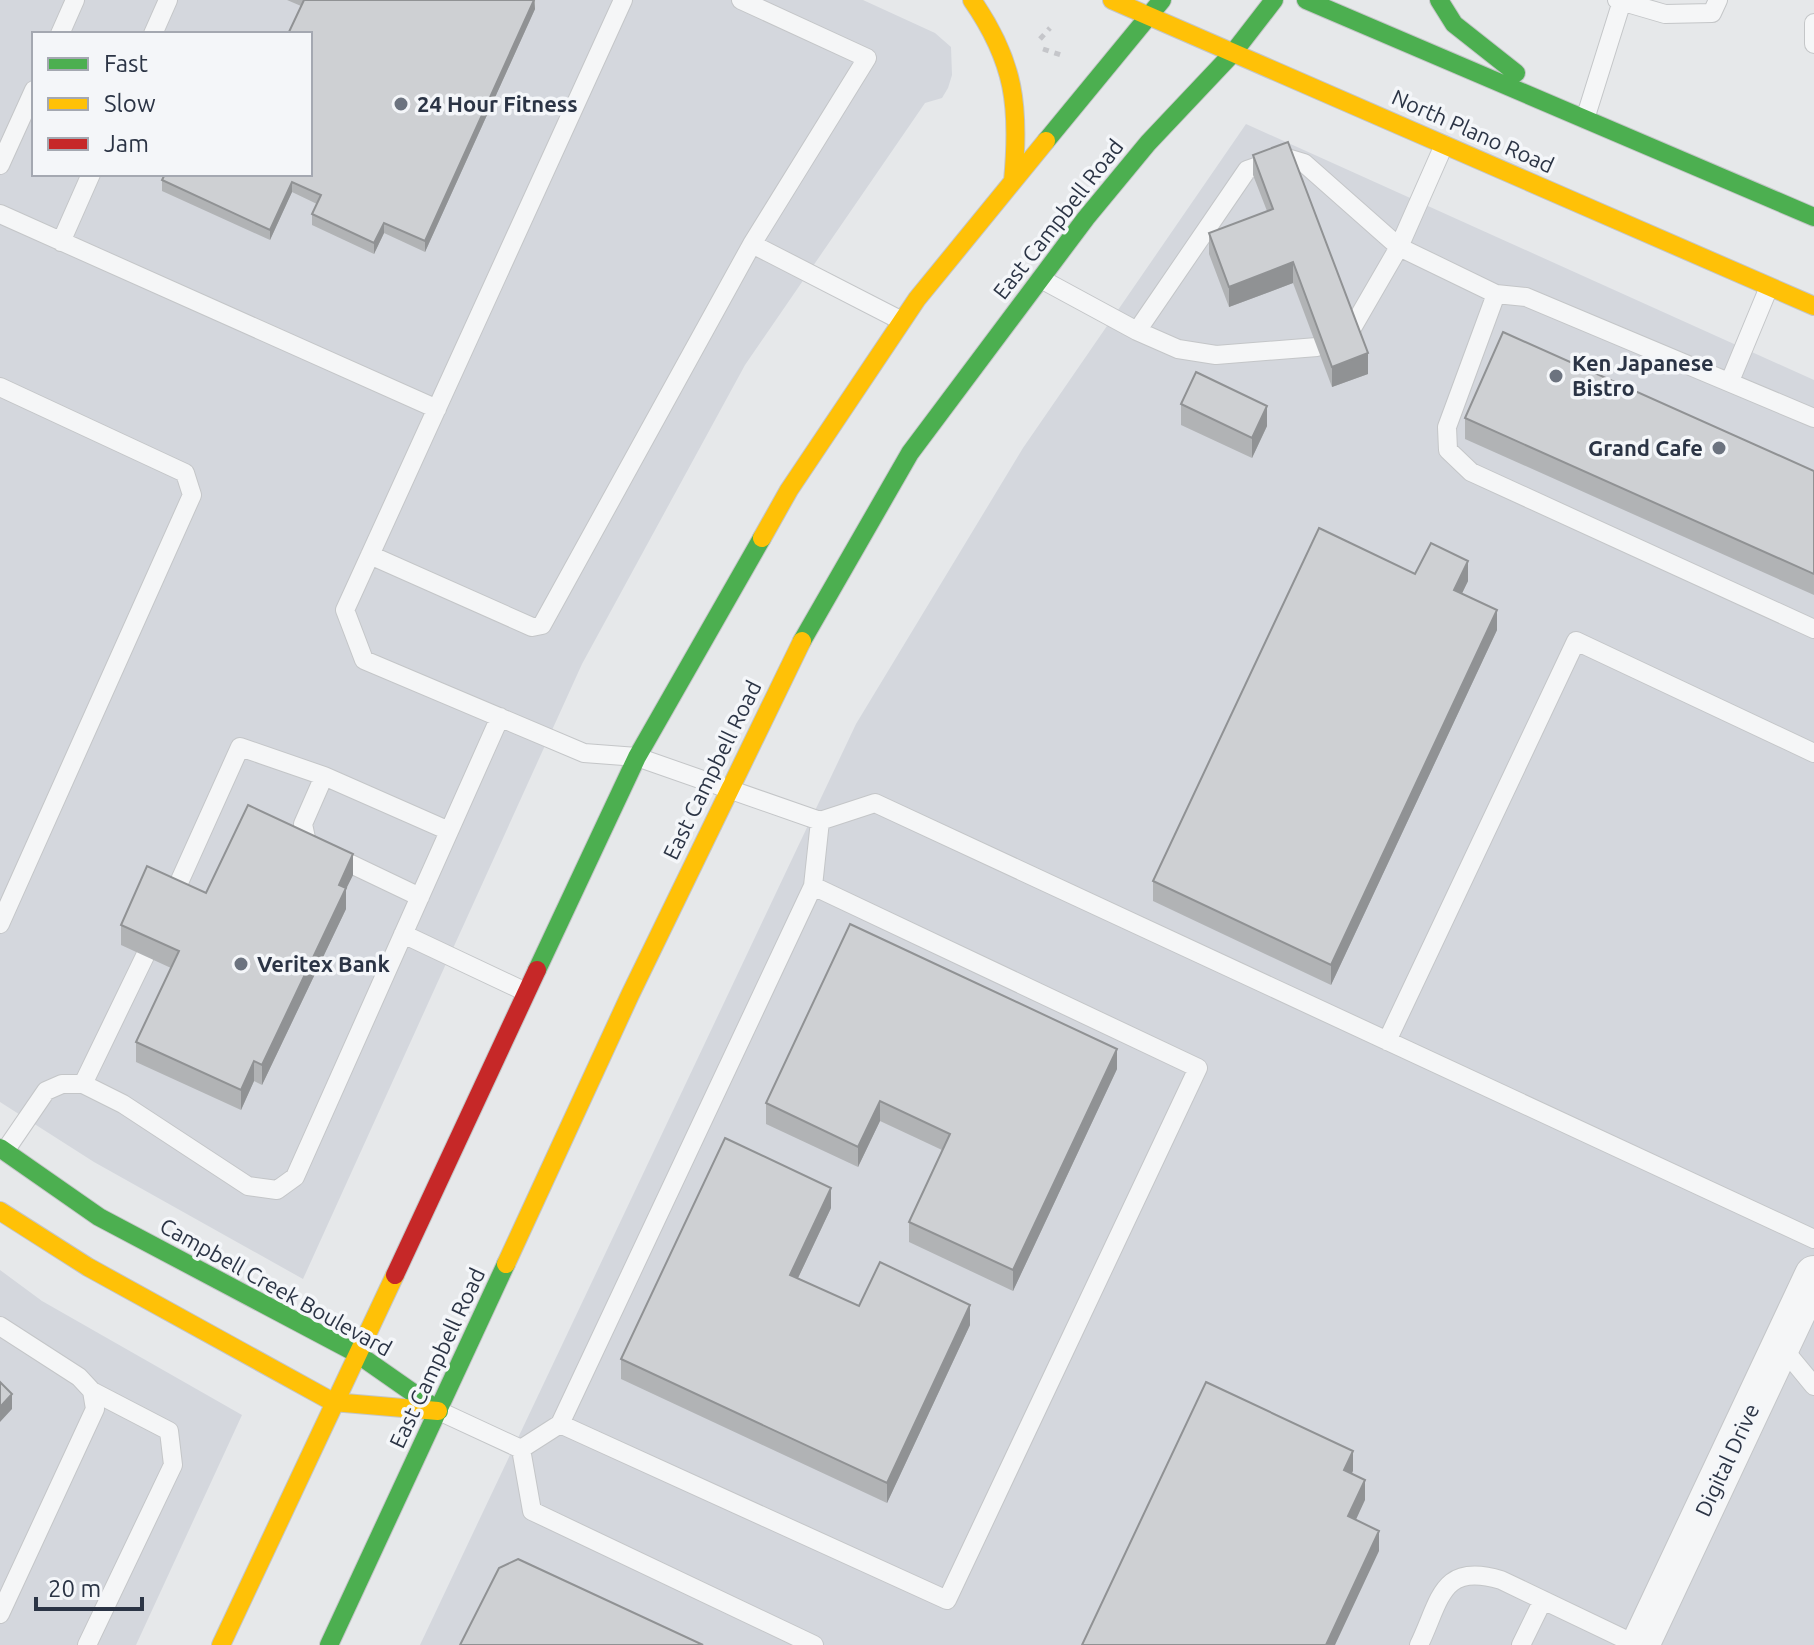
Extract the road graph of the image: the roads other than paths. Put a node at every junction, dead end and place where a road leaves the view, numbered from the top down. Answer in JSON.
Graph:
{"nodes":[{"id":1,"x":75,"y":0,"type":"edge"},
{"id":2,"x":168,"y":0,"type":"edge"},
{"id":3,"x":623,"y":0,"type":"edge"},
{"id":4,"x":741,"y":0,"type":"edge"},
{"id":5,"x":972,"y":0,"type":"edge"},
{"id":6,"x":1112,"y":0,"type":"edge"},
{"id":7,"x":1162,"y":0,"type":"edge"},
{"id":8,"x":1274,"y":0,"type":"edge"},
{"id":9,"x":1306,"y":0,"type":"edge"},
{"id":10,"x":1439,"y":0,"type":"edge"},
{"id":11,"x":1718,"y":0,"type":"edge"},
{"id":12,"x":1620,"y":1,"type":"edge"},
{"id":13,"x":1149,"y":16,"type":"junction"},
{"id":14,"x":1814,"y":23,"type":"edge"},
{"id":15,"x":61,"y":32,"type":"edge"},
{"id":16,"x":154,"y":32,"type":"edge"},
{"id":17,"x":1814,"y":44,"type":"edge"},
{"id":18,"x":1233,"y":53,"type":"junction"},
{"id":19,"x":32,"y":94,"type":"edge"},
{"id":20,"x":1562,"y":109,"type":"junction"},
{"id":21,"x":1585,"y":119,"type":"junction"},
{"id":22,"x":1444,"y":145,"type":"junction"},
{"id":23,"x":0,"y":165,"type":"edge"},
{"id":24,"x":90,"y":176,"type":"edge"},
{"id":25,"x":1013,"y":181,"type":"junction"},
{"id":26,"x":0,"y":214,"type":"edge"},
{"id":27,"x":1814,"y":217,"type":"edge"},
{"id":28,"x":61,"y":242,"type":"junction"},
{"id":29,"x":752,"y":244,"type":"junction"},
{"id":30,"x":1399,"y":247,"type":"junction"},
{"id":31,"x":1041,"y":279,"type":"junction"},
{"id":32,"x":1769,"y":287,"type":"junction"},
{"id":33,"x":1496,"y":294,"type":"junction"},
{"id":34,"x":1814,"y":306,"type":"edge"},
{"id":35,"x":902,"y":321,"type":"junction"},
{"id":36,"x":1351,"y":330,"type":"edge"},
{"id":37,"x":1137,"y":331,"type":"junction"},
{"id":38,"x":1317,"y":347,"type":"edge"},
{"id":39,"x":1730,"y":381,"type":"junction"},
{"id":40,"x":0,"y":387,"type":"edge"},
{"id":41,"x":437,"y":409,"type":"junction"},
{"id":42,"x":1814,"y":418,"type":"edge"},
{"id":43,"x":370,"y":555,"type":"junction"},
{"id":44,"x":1814,"y":629,"type":"edge"},
{"id":45,"x":500,"y":717,"type":"junction"},
{"id":46,"x":1814,"y":753,"type":"edge"},
{"id":47,"x":637,"y":757,"type":"junction"},
{"id":48,"x":324,"y":776,"type":"junction"},
{"id":49,"x":730,"y":788,"type":"junction"},
{"id":50,"x":820,"y":821,"type":"junction"},
{"id":51,"x":449,"y":831,"type":"junction"},
{"id":52,"x":813,"y":886,"type":"junction"},
{"id":53,"x":420,"y":897,"type":"junction"},
{"id":54,"x":172,"y":898,"type":"edge"},
{"id":55,"x":0,"y":924,"type":"edge"},
{"id":56,"x":403,"y":934,"type":"junction"},
{"id":57,"x":145,"y":956,"type":"edge"},
{"id":58,"x":526,"y":992,"type":"junction"},
{"id":59,"x":1387,"y":1041,"type":"junction"},
{"id":60,"x":83,"y":1084,"type":"junction"},
{"id":61,"x":2,"y":1149,"type":"edge"},
{"id":62,"x":0,"y":1211,"type":"edge"},
{"id":63,"x":1814,"y":1239,"type":"edge"},
{"id":64,"x":1814,"y":1275,"type":"edge"},
{"id":65,"x":0,"y":1326,"type":"edge"},
{"id":66,"x":1781,"y":1346,"type":"junction"},
{"id":67,"x":356,"y":1353,"type":"junction"},
{"id":68,"x":1814,"y":1386,"type":"edge"},
{"id":69,"x":92,"y":1391,"type":"junction"},
{"id":70,"x":333,"y":1402,"type":"junction"},
{"id":71,"x":439,"y":1411,"type":"junction"},
{"id":72,"x":560,"y":1424,"type":"junction"},
{"id":73,"x":521,"y":1449,"type":"junction"},
{"id":74,"x":1543,"y":1600,"type":"junction"},
{"id":75,"x":0,"y":1614,"type":"edge"},
{"id":76,"x":87,"y":1645,"type":"edge"},
{"id":77,"x":221,"y":1645,"type":"edge"},
{"id":78,"x":329,"y":1645,"type":"edge"},
{"id":79,"x":814,"y":1645,"type":"edge"},
{"id":80,"x":1419,"y":1645,"type":"edge"},
{"id":81,"x":1521,"y":1645,"type":"edge"},
{"id":82,"x":1639,"y":1645,"type":"edge"}],
"edges":[{"from":1,"to":15,"type":"lane"},
{"from":2,"to":16,"type":"lane"},
{"from":3,"to":41,"type":"lane"},
{"from":4,"to":29,"type":"lane"},
{"from":5,"to":25,"type":"main road"},
{"from":6,"to":13,"type":"main road","name":"North Plano Road"},
{"from":7,"to":13,"type":"main road"},
{"from":8,"to":18,"type":"main road","name":"East Campbell Road"},
{"from":9,"to":20,"type":"main road"},
{"from":10,"to":20,"type":"main road"},
{"from":11,"to":12,"type":"lane"},
{"from":12,"to":21,"type":"lane"},
{"from":13,"to":18,"type":"main road","name":"North Plano Road"},
{"from":13,"to":25,"type":"main road"},
{"from":14,"to":17,"type":"lane"},
{"from":18,"to":22,"type":"main road","name":"North Plano Road"},
{"from":18,"to":31,"type":"main road","name":"East Campbell Road"},
{"from":19,"to":23,"type":"lane"},
{"from":20,"to":21,"type":"main road"},
{"from":21,"to":27,"type":"main road"},
{"from":22,"to":30,"type":"lane"},
{"from":22,"to":32,"type":"main road","name":"North Plano Road"},
{"from":24,"to":28,"type":"lane"},
{"from":25,"to":35,"type":"main road"},
{"from":26,"to":28,"type":"lane"},
{"from":28,"to":41,"type":"lane"},
{"from":29,"to":35,"type":"lane"},
{"from":29,"to":43,"type":"lane"},
{"from":30,"to":33,"type":"lane"},
{"from":30,"to":36,"type":"lane"},
{"from":30,"to":37,"type":"lane"},
{"from":31,"to":37,"type":"lane"},
{"from":31,"to":49,"type":"main road","name":"East Campbell Road"},
{"from":32,"to":34,"type":"main road","name":"North Plano Road"},
{"from":32,"to":39,"type":"lane"},
{"from":33,"to":39,"type":"lane"},
{"from":33,"to":44,"type":"lane"},
{"from":35,"to":47,"type":"main road"},
{"from":37,"to":38,"type":"lane"},
{"from":39,"to":42,"type":"lane"},
{"from":40,"to":55,"type":"lane"},
{"from":41,"to":43,"type":"lane"},
{"from":43,"to":45,"type":"lane"},
{"from":45,"to":47,"type":"lane"},
{"from":45,"to":51,"type":"lane"},
{"from":46,"to":59,"type":"lane"},
{"from":47,"to":49,"type":"lane"},
{"from":47,"to":58,"type":"main road"},
{"from":48,"to":51,"type":"lane"},
{"from":48,"to":53,"type":"lane"},
{"from":48,"to":54,"type":"lane"},
{"from":49,"to":50,"type":"lane"},
{"from":49,"to":71,"type":"main road","name":"East Campbell Road"},
{"from":50,"to":52,"type":"lane"},
{"from":50,"to":59,"type":"lane"},
{"from":51,"to":53,"type":"lane"},
{"from":52,"to":72,"type":"lane"},
{"from":52,"to":72,"type":"lane"},
{"from":53,"to":56,"type":"lane"},
{"from":56,"to":58,"type":"lane"},
{"from":56,"to":60,"type":"lane"},
{"from":57,"to":60,"type":"lane"},
{"from":58,"to":67,"type":"main road"},
{"from":59,"to":63,"type":"lane"},
{"from":60,"to":61,"type":"lane"},
{"from":61,"to":67,"type":"main road","name":"Campbell Creek Boulevard"},
{"from":62,"to":70,"type":"main road"},
{"from":64,"to":66,"type":"street","name":"Digital Drive"},
{"from":65,"to":69,"type":"lane"},
{"from":66,"to":68,"type":"lane"},
{"from":66,"to":82,"type":"street","name":"Digital Drive"},
{"from":67,"to":70,"type":"main road"},
{"from":67,"to":71,"type":"main road","name":"Campbell Creek Boulevard"},
{"from":69,"to":75,"type":"lane"},
{"from":69,"to":76,"type":"lane"},
{"from":70,"to":71,"type":"main road"},
{"from":70,"to":77,"type":"main road"},
{"from":71,"to":73,"type":"lane"},
{"from":71,"to":78,"type":"main road","name":"East Campbell Road"},
{"from":72,"to":73,"type":"lane"},
{"from":73,"to":79,"type":"lane"},
{"from":74,"to":80,"type":"lane"},
{"from":74,"to":81,"type":"lane"},
{"from":74,"to":82,"type":"lane"}]}
